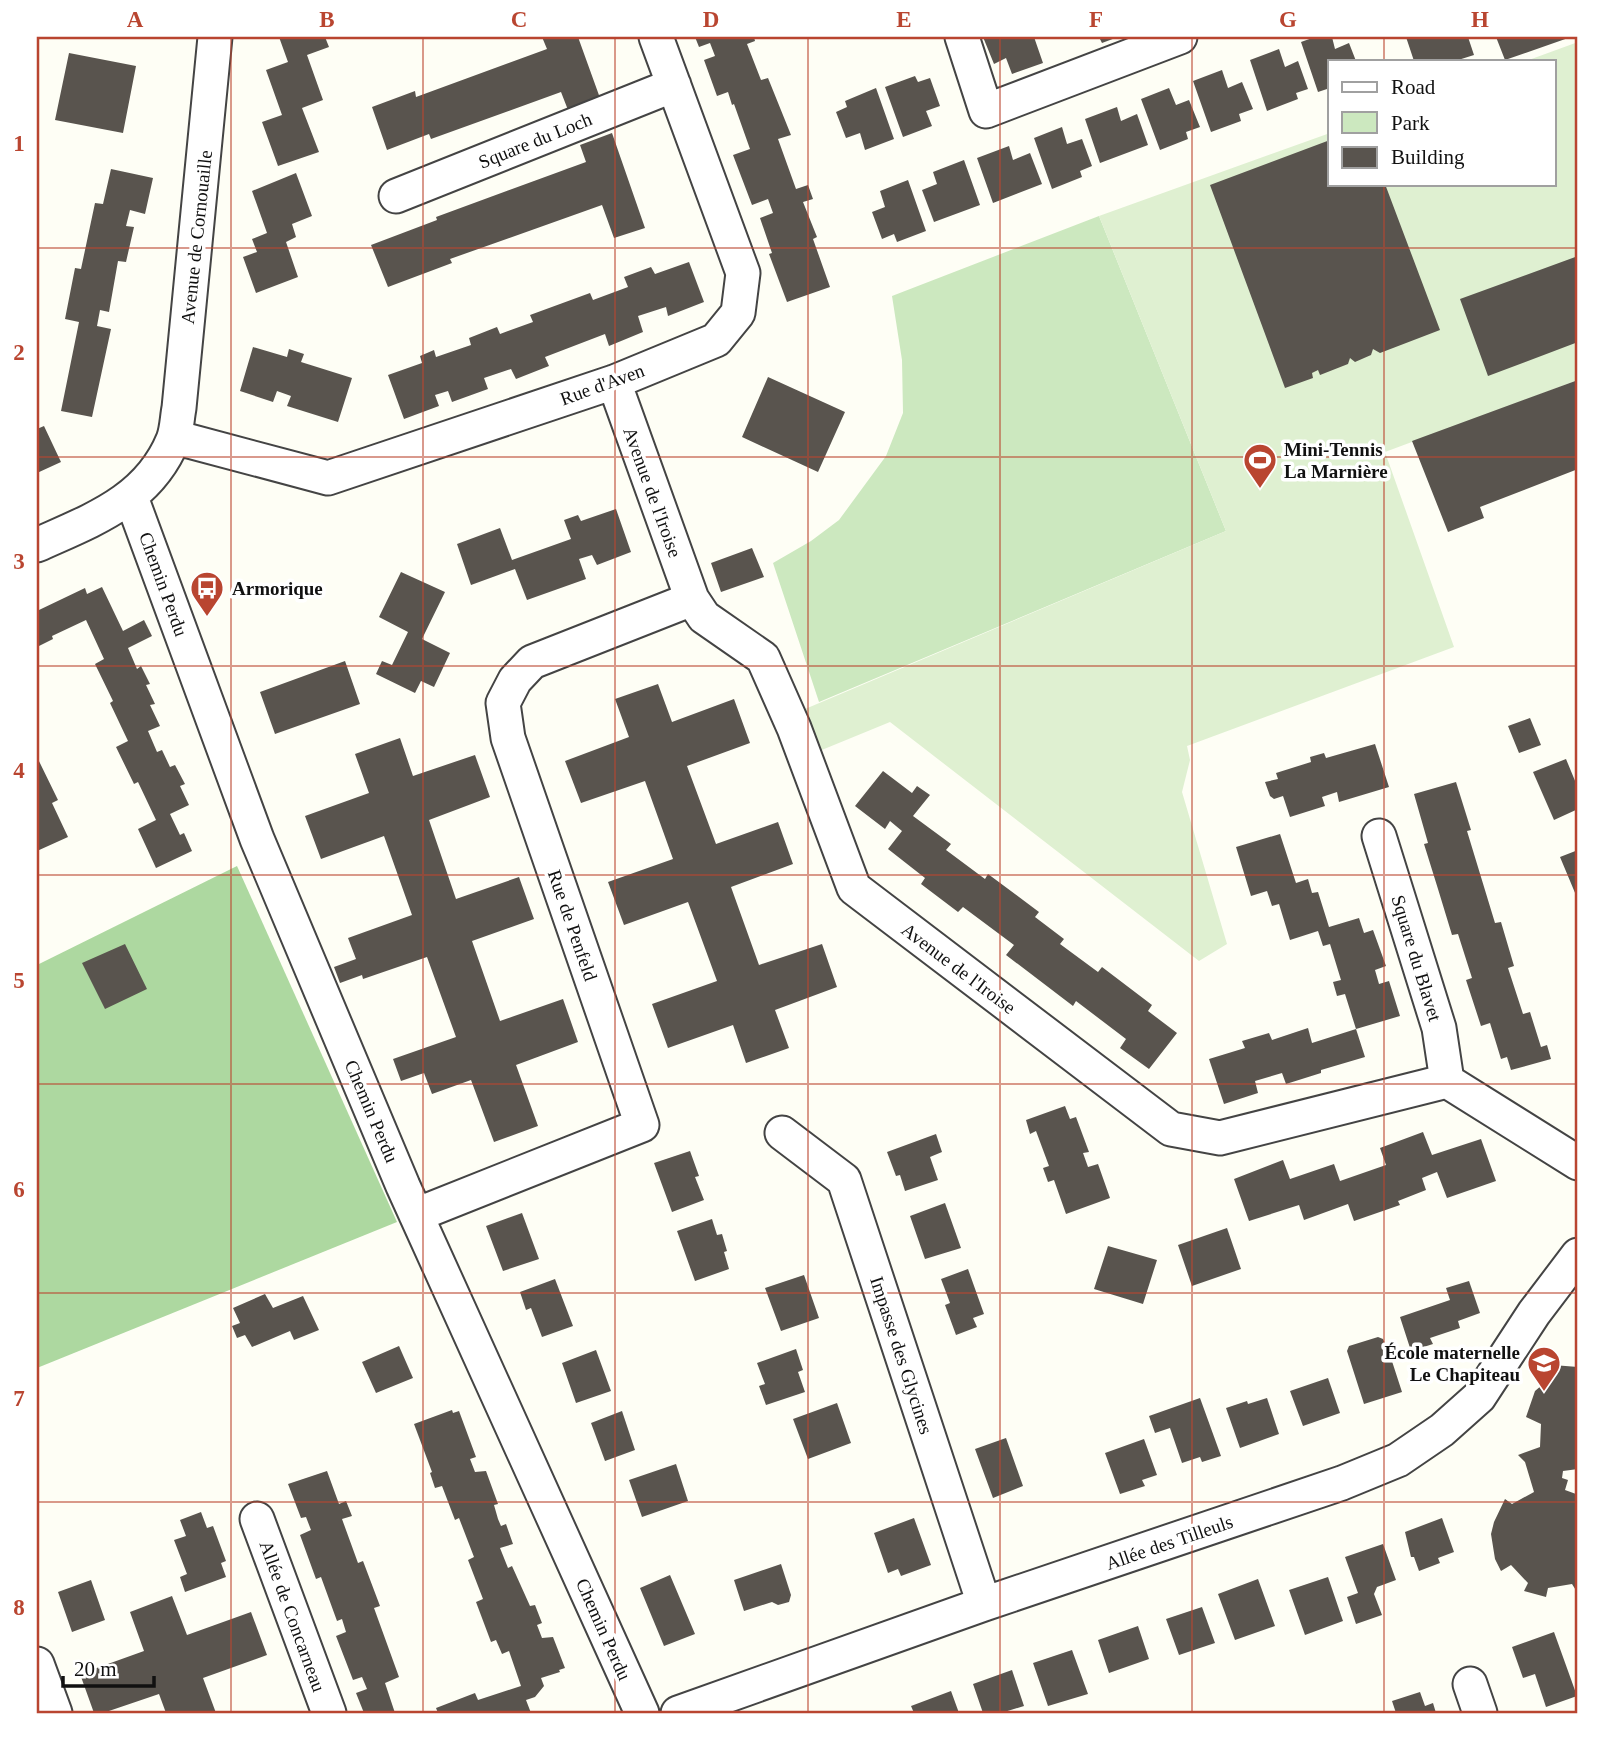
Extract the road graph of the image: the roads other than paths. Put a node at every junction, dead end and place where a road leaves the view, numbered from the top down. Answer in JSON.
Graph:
{"nodes":[{"id":1,"x":215,"y":37,"type":"edge"},
{"id":2,"x":656,"y":37,"type":"edge"},
{"id":3,"x":962,"y":37,"type":"edge"},
{"id":4,"x":1180,"y":37,"type":"edge"},
{"id":5,"x":674,"y":85,"type":"junction"},
{"id":6,"x":396,"y":195,"type":"dead end"},
{"id":7,"x":614,"y":382,"type":"junction"},
{"id":8,"x":174,"y":437,"type":"junction"},
{"id":9,"x":131,"y":497,"type":"junction"},
{"id":10,"x":37,"y":545,"type":"edge"},
{"id":11,"x":692,"y":599,"type":"junction"},
{"id":12,"x":1379,"y":836,"type":"dead end"},
{"id":13,"x":1447,"y":1081,"type":"junction"},
{"id":14,"x":782,"y":1133,"type":"dead end"},
{"id":15,"x":1578,"y":1163,"type":"edge"},
{"id":16,"x":416,"y":1215,"type":"junction"},
{"id":17,"x":1578,"y":1255,"type":"edge"},
{"id":18,"x":257,"y":1519,"type":"dead end"},
{"id":19,"x":984,"y":1604,"type":"junction"},
{"id":20,"x":37,"y":1664,"type":"edge"},
{"id":21,"x":55,"y":1713,"type":"edge"},
{"id":22,"x":329,"y":1713,"type":"edge"},
{"id":23,"x":642,"y":1713,"type":"edge"},
{"id":24,"x":678,"y":1713,"type":"edge"}],
"edges":[{"from":1,"to":8,"type":"street","name":"Avenue de Cornouaille"},
{"from":2,"to":5,"type":"street","name":"Rue d'Aven"},
{"from":3,"to":4,"type":"street"},
{"from":5,"to":6,"type":"street","name":"Square du Loch"},
{"from":5,"to":7,"type":"street","name":"Rue d'Aven"},
{"from":7,"to":8,"type":"street","name":"Rue d'Aven"},
{"from":7,"to":11,"type":"street","name":"Avenue de l'Iroise"},
{"from":8,"to":9,"type":"street"},
{"from":9,"to":10,"type":"street"},
{"from":9,"to":16,"type":"street","name":"Chemin Perdu"},
{"from":11,"to":13,"type":"street","name":"Avenue de l'Iroise"},
{"from":11,"to":16,"type":"street","name":"Rue de Penfeld"},
{"from":12,"to":13,"type":"street","name":"Square du Blavet"},
{"from":13,"to":15,"type":"street"},
{"from":14,"to":19,"type":"street","name":"Impasse des Glycines"},
{"from":16,"to":23,"type":"street","name":"Chemin Perdu"},
{"from":17,"to":19,"type":"street","name":"Allée des Tilleuls"},
{"from":18,"to":22,"type":"street","name":"Allée de Concarneau"},
{"from":19,"to":24,"type":"street","name":"Allée des Tilleuls"},
{"from":20,"to":21,"type":"street"}]}
